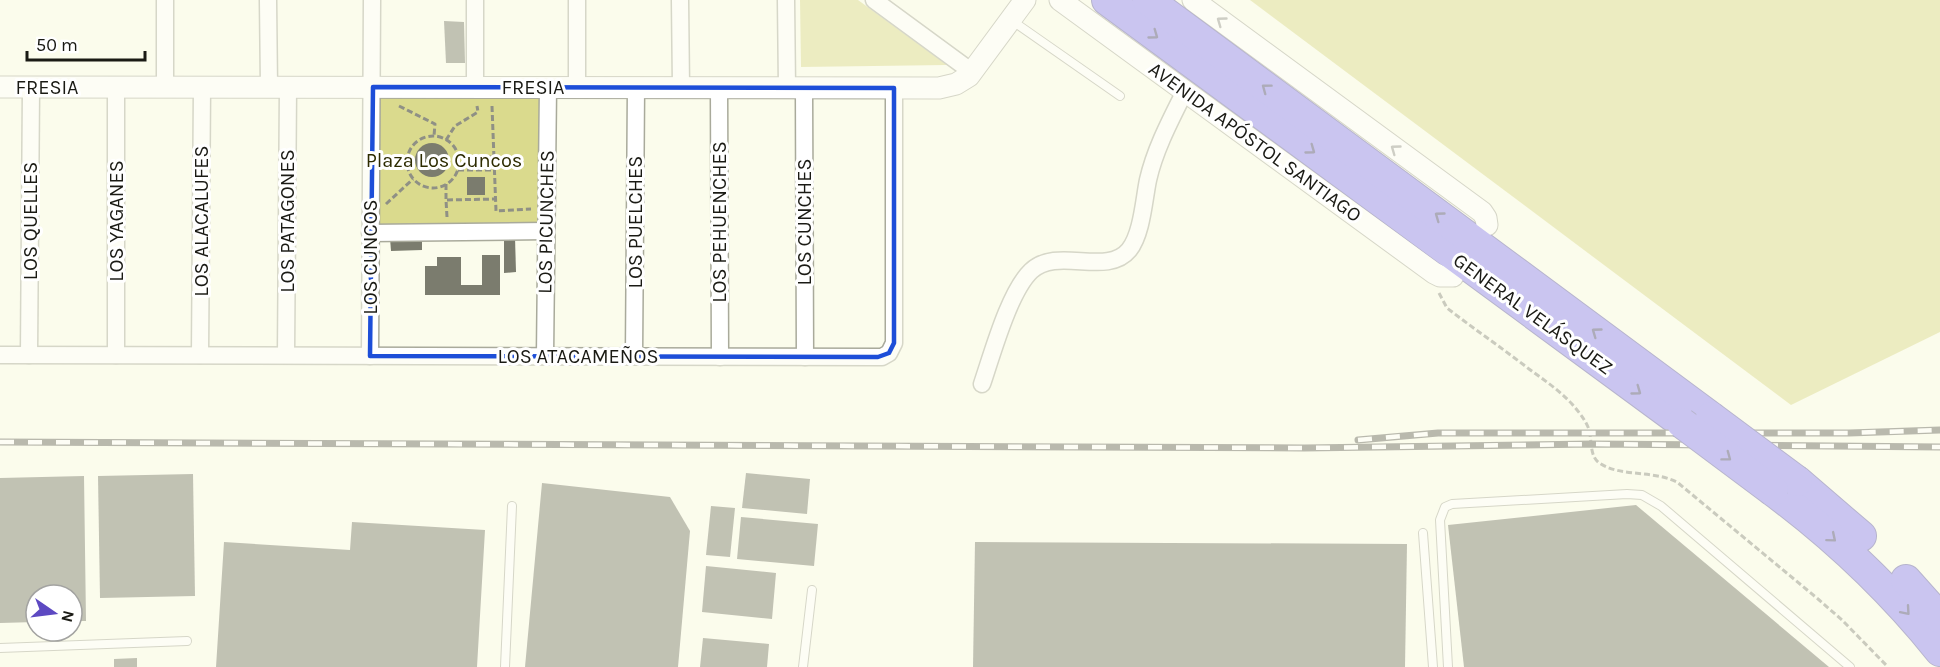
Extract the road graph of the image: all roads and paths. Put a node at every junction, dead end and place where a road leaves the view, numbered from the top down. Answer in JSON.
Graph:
{"nodes":[{"id":1,"x":165,"y":0,"type":"edge"},
{"id":2,"x":268,"y":0,"type":"edge"},
{"id":3,"x":372,"y":0,"type":"edge"},
{"id":4,"x":475,"y":0,"type":"edge"},
{"id":5,"x":576,"y":0,"type":"edge"},
{"id":6,"x":680,"y":0,"type":"edge"},
{"id":7,"x":786,"y":0,"type":"edge"},
{"id":8,"x":874,"y":0,"type":"edge"},
{"id":9,"x":1025,"y":0,"type":"edge"},
{"id":10,"x":1060,"y":0,"type":"edge"},
{"id":11,"x":1107,"y":0,"type":"edge"},
{"id":12,"x":1148,"y":0,"type":"edge"},
{"id":13,"x":1193,"y":0,"type":"edge"},
{"id":14,"x":1011,"y":20,"type":"junction"},
{"id":15,"x":972,"y":72,"type":"junction"},
{"id":16,"x":0,"y":87,"type":"edge"},
{"id":17,"x":31,"y":87,"type":"junction"},
{"id":18,"x":116,"y":87,"type":"junction"},
{"id":19,"x":165,"y":87,"type":"junction"},
{"id":20,"x":202,"y":87,"type":"junction"},
{"id":21,"x":278,"y":87,"type":"junction"},
{"id":22,"x":372,"y":87,"type":"junction"},
{"id":23,"x":548,"y":87,"type":"junction"},
{"id":24,"x":577,"y":87,"type":"junction"},
{"id":25,"x":636,"y":87,"type":"junction"},
{"id":26,"x":681,"y":87,"type":"junction"},
{"id":27,"x":719,"y":87,"type":"junction"},
{"id":28,"x":795,"y":88,"type":"junction"},
{"id":29,"x":894,"y":88,"type":"junction"},
{"id":30,"x":1185,"y":91,"type":"junction"},
{"id":31,"x":481,"y":94,"type":"junction"},
{"id":32,"x":1120,"y":96,"type":"dead end"},
{"id":33,"x":390,"y":102,"type":"dead end"},
{"id":34,"x":434,"y":136,"type":"junction"},
{"id":35,"x":446,"y":140,"type":"junction"},
{"id":36,"x":459,"y":157,"type":"junction"},
{"id":37,"x":494,"y":157,"type":"junction"},
{"id":38,"x":458,"y":170,"type":"junction"},
{"id":39,"x":495,"y":170,"type":"junction"},
{"id":40,"x":413,"y":179,"type":"junction"},
{"id":41,"x":446,"y":184,"type":"junction"},
{"id":42,"x":496,"y":199,"type":"junction"},
{"id":43,"x":446,"y":200,"type":"junction"},
{"id":44,"x":546,"y":208,"type":"junction"},
{"id":45,"x":379,"y":211,"type":"dead end"},
{"id":46,"x":1487,"y":225,"type":"dead end"},
{"id":47,"x":546,"y":231,"type":"junction"},
{"id":48,"x":370,"y":233,"type":"junction"},
{"id":49,"x":448,"y":233,"type":"junction"},
{"id":50,"x":1447,"y":276,"type":"joint"},
{"id":51,"x":0,"y":355,"type":"edge"},
{"id":52,"x":29,"y":355,"type":"junction"},
{"id":53,"x":116,"y":355,"type":"junction"},
{"id":54,"x":200,"y":355,"type":"junction"},
{"id":55,"x":286,"y":355,"type":"junction"},
{"id":56,"x":370,"y":356,"type":"junction"},
{"id":57,"x":545,"y":356,"type":"junction"},
{"id":58,"x":634,"y":356,"type":"junction"},
{"id":59,"x":720,"y":357,"type":"junction"},
{"id":60,"x":805,"y":357,"type":"junction"},
{"id":61,"x":982,"y":384,"type":"dead end"},
{"id":62,"x":1785,"y":486,"type":"junction"},
{"id":63,"x":512,"y":506,"type":"dead end"},
{"id":64,"x":1423,"y":533,"type":"dead end"},
{"id":65,"x":812,"y":590,"type":"dead end"},
{"id":66,"x":1940,"y":618,"type":"edge"},
{"id":67,"x":187,"y":641,"type":"dead end"},
{"id":68,"x":0,"y":648,"type":"edge"},
{"id":69,"x":1940,"y":651,"type":"edge"},
{"id":70,"x":505,"y":667,"type":"edge"},
{"id":71,"x":803,"y":667,"type":"edge"},
{"id":72,"x":1433,"y":667,"type":"edge"},
{"id":73,"x":1448,"y":667,"type":"edge"},
{"id":74,"x":1850,"y":667,"type":"edge"},
{"id":75,"x":1888,"y":667,"type":"edge"}],
"edges":[{"from":1,"to":19,"type":"street"},
{"from":2,"to":21,"type":"street","name":"LOS PATAGONES"},
{"from":3,"to":22,"type":"street","name":"LOS CUNCOS"},
{"from":4,"to":31,"type":"street"},
{"from":5,"to":24,"type":"street"},
{"from":6,"to":26,"type":"street"},
{"from":7,"to":28,"type":"street","name":"LOS CUNCHES"},
{"from":8,"to":15,"type":"street"},
{"from":9,"to":14,"type":"street","name":"FRESIA"},
{"from":10,"to":30,"type":"street","name":"AVENIDA APÓSTOL SANTIAGO"},
{"from":11,"to":62,"type":"highway","name":"GENERAL VELÁSQUEZ","one_way":true,"bridge":true},
{"from":62,"to":12,"type":"highway","name":"GENERAL VELÁSQUEZ","one_way":true,"bridge":true},
{"from":46,"to":13,"type":"street","one_way":true},
{"from":14,"to":15,"type":"street","name":"FRESIA"},
{"from":14,"to":32,"type":"lane"},
{"from":15,"to":29,"type":"street","name":"FRESIA"},
{"from":16,"to":17,"type":"street","name":"FRESIA"},
{"from":17,"to":18,"type":"street","name":"FRESIA"},
{"from":17,"to":52,"type":"street","name":"LOS QUELLES"},
{"from":18,"to":19,"type":"street","name":"FRESIA"},
{"from":18,"to":53,"type":"street","name":"LOS YAGANES"},
{"from":19,"to":20,"type":"street","name":"FRESIA"},
{"from":20,"to":21,"type":"street","name":"FRESIA"},
{"from":20,"to":54,"type":"street","name":"LOS ALACALUFES"},
{"from":21,"to":22,"type":"street","name":"FRESIA"},
{"from":21,"to":55,"type":"street","name":"LOS PATAGONES"},
{"from":22,"to":31,"type":"street","name":"FRESIA"},
{"from":22,"to":48,"type":"street","name":"LOS CUNCOS"},
{"from":23,"to":24,"type":"street","name":"FRESIA"},
{"from":23,"to":31,"type":"street","name":"FRESIA"},
{"from":23,"to":44,"type":"street","name":"LOS PICUNCHES"},
{"from":24,"to":25,"type":"street","name":"FRESIA"},
{"from":25,"to":26,"type":"street","name":"FRESIA"},
{"from":25,"to":58,"type":"street","name":"LOS PUELCHES"},
{"from":26,"to":27,"type":"street","name":"FRESIA"},
{"from":27,"to":28,"type":"street","name":"FRESIA"},
{"from":27,"to":59,"type":"street","name":"LOS PEHUENCHES"},
{"from":28,"to":29,"type":"street","name":"FRESIA"},
{"from":28,"to":60,"type":"street","name":"LOS CUNCHES"},
{"from":29,"to":60,"type":"street","name":"LOS ATACAMEÑOS"},
{"from":30,"to":50,"type":"street","name":"AVENIDA APÓSTOL SANTIAGO"},
{"from":30,"to":61,"type":"street"},
{"from":31,"to":35,"type":"path"},
{"from":31,"to":37,"type":"path"},
{"from":33,"to":34,"type":"path"},
{"from":34,"to":35,"type":"path"},
{"from":34,"to":40,"type":"path"},
{"from":35,"to":36,"type":"path"},
{"from":36,"to":37,"type":"path"},
{"from":36,"to":38,"type":"path"},
{"from":37,"to":39,"type":"path"},
{"from":38,"to":39,"type":"path"},
{"from":38,"to":41,"type":"path"},
{"from":39,"to":42,"type":"path"},
{"from":40,"to":41,"type":"path"},
{"from":40,"to":45,"type":"path"},
{"from":41,"to":43,"type":"path"},
{"from":42,"to":43,"type":"path"},
{"from":42,"to":44,"type":"path"},
{"from":43,"to":49,"type":"path"},
{"from":44,"to":47,"type":"street","name":"LOS PICUNCHES"},
{"from":47,"to":49,"type":"street"},
{"from":47,"to":57,"type":"street","name":"LOS PICUNCHES"},
{"from":48,"to":49,"type":"street"},
{"from":48,"to":56,"type":"street","name":"LOS CUNCOS"},
{"from":50,"to":75,"type":"path"},
{"from":51,"to":52,"type":"street","name":"LOS ATACAMEÑOS"},
{"from":52,"to":53,"type":"street","name":"LOS ATACAMEÑOS"},
{"from":53,"to":54,"type":"street","name":"LOS ATACAMEÑOS"},
{"from":54,"to":55,"type":"street","name":"LOS ATACAMEÑOS"},
{"from":55,"to":56,"type":"street","name":"LOS ATACAMEÑOS"},
{"from":56,"to":57,"type":"street","name":"LOS ATACAMEÑOS"},
{"from":57,"to":58,"type":"street","name":"LOS ATACAMEÑOS"},
{"from":58,"to":59,"type":"street","name":"LOS ATACAMEÑOS"},
{"from":59,"to":60,"type":"street","name":"LOS ATACAMEÑOS"},
{"from":62,"to":66,"type":"highway","name":"GENERAL VELÁSQUEZ"},
{"from":62,"to":69,"type":"highway","name":"GENERAL VELÁSQUEZ","one_way":true},
{"from":63,"to":70,"type":"lane"},
{"from":64,"to":72,"type":"lane"},
{"from":65,"to":71,"type":"lane"},
{"from":67,"to":68,"type":"lane"},
{"from":73,"to":74,"type":"lane"}]}
